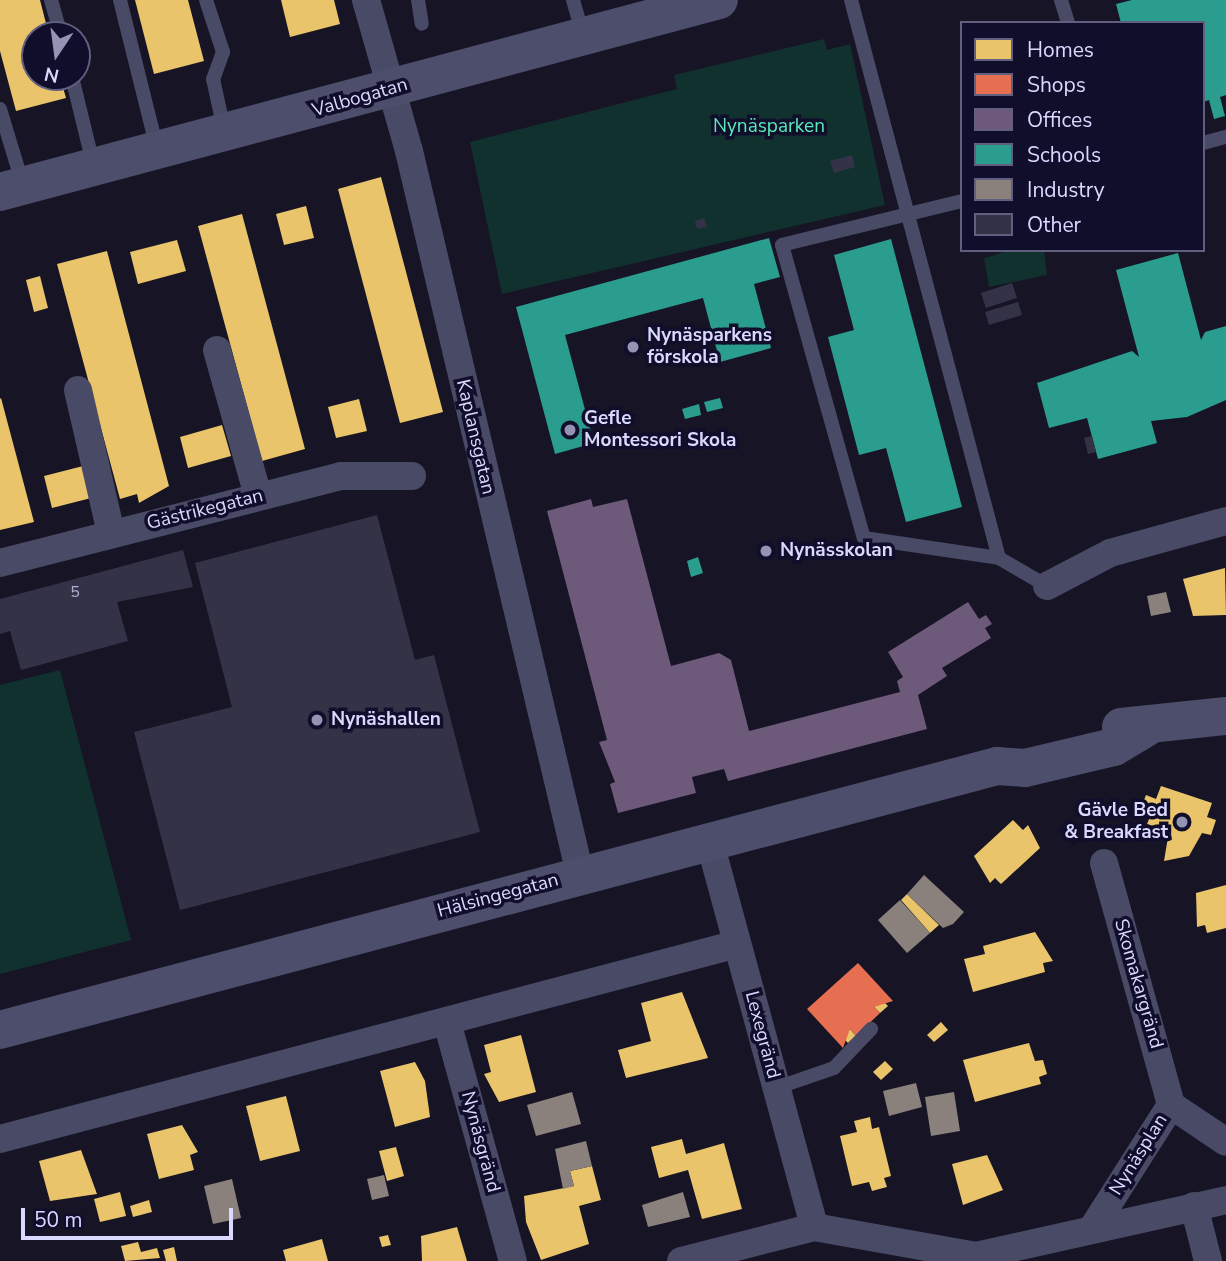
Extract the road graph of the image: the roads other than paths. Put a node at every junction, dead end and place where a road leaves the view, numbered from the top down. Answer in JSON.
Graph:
{"nodes":[{"id":1,"x":51,"y":0,"type":"edge"},
{"id":2,"x":120,"y":0,"type":"edge"},
{"id":3,"x":206,"y":0,"type":"edge"},
{"id":4,"x":366,"y":0,"type":"edge"},
{"id":5,"x":418,"y":0,"type":"edge"},
{"id":6,"x":573,"y":0,"type":"edge"},
{"id":7,"x":719,"y":0,"type":"edge"},
{"id":8,"x":851,"y":0,"type":"edge"},
{"id":9,"x":1061,"y":0,"type":"edge"},
{"id":10,"x":57,"y":21,"type":"edge"},
{"id":11,"x":1067,"y":21,"type":"edge"},
{"id":12,"x":422,"y":23,"type":"dead end"},
{"id":13,"x":584,"y":37,"type":"junction"},
{"id":14,"x":391,"y":89,"type":"junction"},
{"id":15,"x":75,"y":91,"type":"edge"},
{"id":16,"x":0,"y":109,"type":"edge"},
{"id":17,"x":225,"y":134,"type":"junction"},
{"id":18,"x":1226,"y":137,"type":"edge"},
{"id":19,"x":1205,"y":142,"type":"edge"},
{"id":20,"x":158,"y":153,"type":"junction"},
{"id":21,"x":94,"y":168,"type":"junction"},
{"id":22,"x":12,"y":189,"type":"edge"},
{"id":23,"x":960,"y":201,"type":"edge"},
{"id":24,"x":903,"y":213,"type":"junction"},
{"id":25,"x":217,"y":350,"type":"dead end"},
{"id":26,"x":78,"y":390,"type":"dead end"},
{"id":27,"x":412,"y":476,"type":"dead end"},
{"id":28,"x":258,"y":496,"type":"junction"},
{"id":29,"x":1226,"y":521,"type":"edge"},
{"id":30,"x":111,"y":533,"type":"junction"},
{"id":31,"x":999,"y":558,"type":"junction"},
{"id":32,"x":0,"y":563,"type":"edge"},
{"id":33,"x":1047,"y":586,"type":"joint"},
{"id":34,"x":1226,"y":716,"type":"edge"},
{"id":35,"x":710,"y":843,"type":"junction"},
{"id":36,"x":1104,"y":863,"type":"dead end"},
{"id":37,"x":580,"y":874,"type":"junction"},
{"id":38,"x":737,"y":944,"type":"junction"},
{"id":39,"x":447,"y":1022,"type":"junction"},
{"id":40,"x":871,"y":1028,"type":"dead end"},
{"id":41,"x":0,"y":1030,"type":"edge"},
{"id":42,"x":776,"y":1088,"type":"junction"},
{"id":43,"x":1171,"y":1105,"type":"junction"},
{"id":44,"x":0,"y":1139,"type":"edge"},
{"id":45,"x":1226,"y":1142,"type":"edge"},
{"id":46,"x":1226,"y":1200,"type":"edge"},
{"id":47,"x":1194,"y":1206,"type":"junction"},
{"id":48,"x":1094,"y":1226,"type":"junction"},
{"id":49,"x":814,"y":1227,"type":"junction"},
{"id":50,"x":976,"y":1258,"type":"edge"},
{"id":51,"x":513,"y":1261,"type":"edge"},
{"id":52,"x":681,"y":1261,"type":"edge"},
{"id":53,"x":1208,"y":1261,"type":"edge"}],
"edges":[{"from":1,"to":10,"type":"lane"},
{"from":2,"to":20,"type":"lane"},
{"from":3,"to":17,"type":"lane"},
{"from":4,"to":14,"type":"street","name":"Kaplansgatan"},
{"from":5,"to":12,"type":"lane"},
{"from":6,"to":13,"type":"lane"},
{"from":7,"to":13,"type":"street","name":"Valbogatan"},
{"from":8,"to":24,"type":"lane"},
{"from":9,"to":11,"type":"lane"},
{"from":13,"to":14,"type":"street","name":"Valbogatan"},
{"from":14,"to":17,"type":"street","name":"Valbogatan"},
{"from":14,"to":37,"type":"street","name":"Kaplansgatan"},
{"from":15,"to":21,"type":"lane"},
{"from":16,"to":22,"type":"lane"},
{"from":17,"to":20,"type":"street","name":"Valbogatan"},
{"from":18,"to":19,"type":"lane"},
{"from":20,"to":21,"type":"street","name":"Valbogatan"},
{"from":21,"to":22,"type":"street","name":"Valbogatan"},
{"from":23,"to":24,"type":"lane"},
{"from":24,"to":31,"type":"lane"},
{"from":24,"to":31,"type":"lane"},
{"from":25,"to":28,"type":"street"},
{"from":26,"to":30,"type":"street"},
{"from":27,"to":28,"type":"street","name":"Gästrikegatan"},
{"from":28,"to":30,"type":"street","name":"Gästrikegatan"},
{"from":29,"to":33,"type":"street"},
{"from":30,"to":32,"type":"street","name":"Gästrikegatan"},
{"from":31,"to":33,"type":"lane"},
{"from":34,"to":35,"type":"street","name":"Hälsingegatan"},
{"from":35,"to":37,"type":"street","name":"Hälsingegatan"},
{"from":35,"to":38,"type":"street","name":"Lexegränd"},
{"from":36,"to":43,"type":"street","name":"Skomakargränd"},
{"from":37,"to":41,"type":"street","name":"Hälsingegatan"},
{"from":38,"to":39,"type":"street"},
{"from":38,"to":42,"type":"street","name":"Lexegränd"},
{"from":39,"to":44,"type":"street"},
{"from":39,"to":51,"type":"street","name":"Nynäsgränd"},
{"from":40,"to":42,"type":"lane"},
{"from":42,"to":49,"type":"street","name":"Lexegränd"},
{"from":43,"to":45,"type":"street","name":"Nynäsplan"},
{"from":43,"to":48,"type":"street","name":"Nynäsplan"},
{"from":46,"to":47,"type":"street","name":"Nynäsplan"},
{"from":47,"to":48,"type":"street","name":"Nynäsplan"},
{"from":47,"to":53,"type":"street"},
{"from":48,"to":50,"type":"street","name":"Nynäsplan"},
{"from":49,"to":50,"type":"street"},
{"from":49,"to":52,"type":"street"}]}
